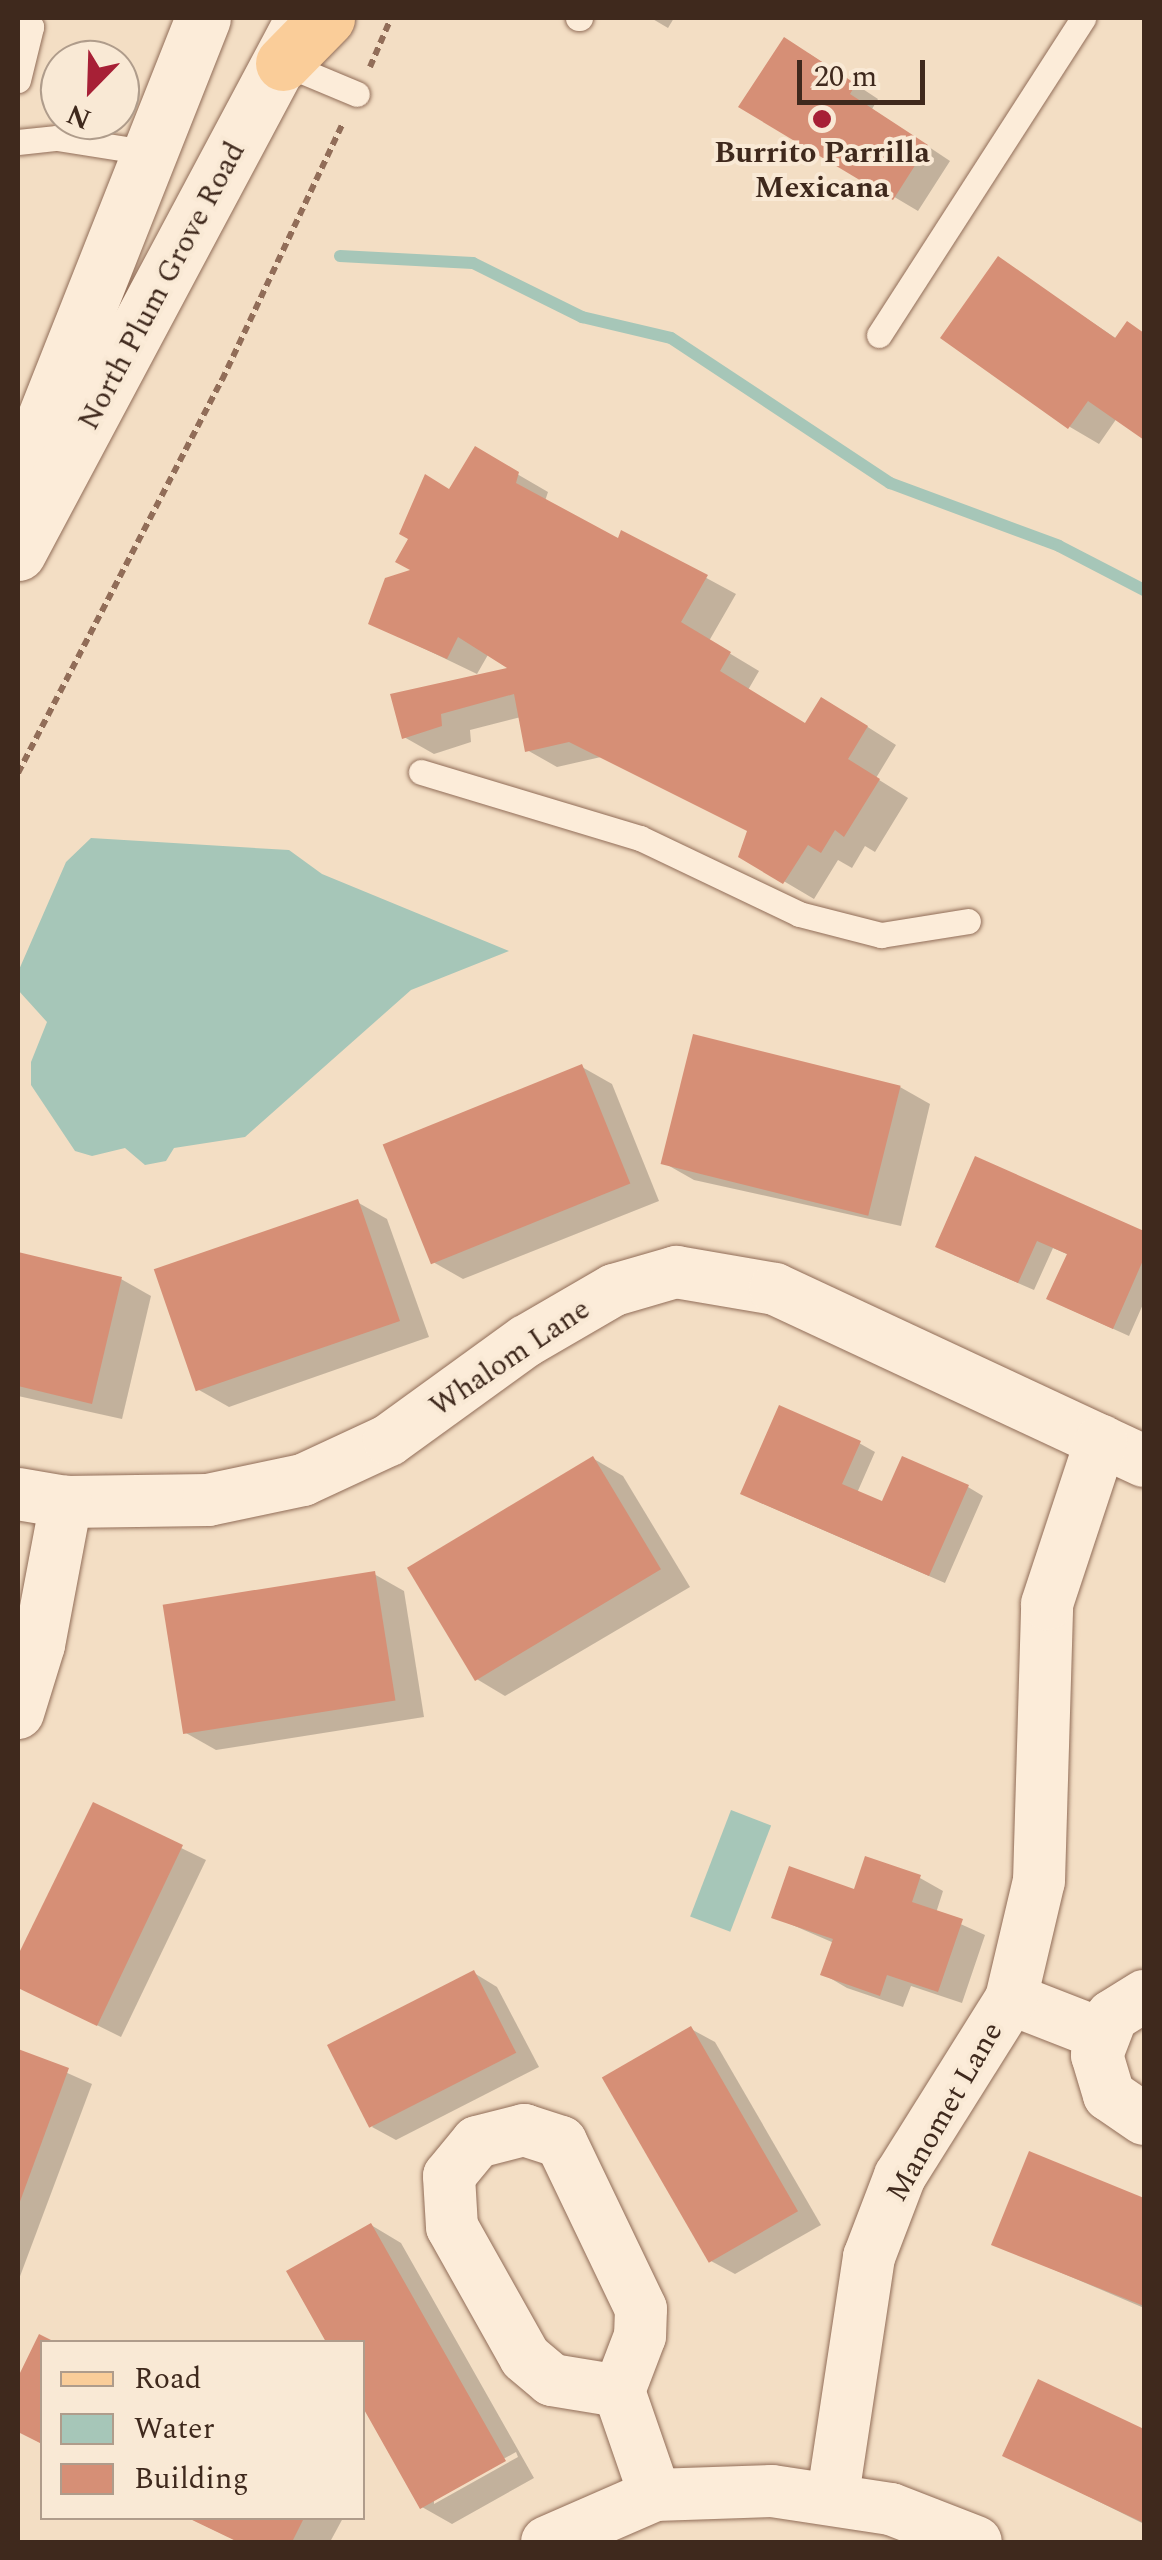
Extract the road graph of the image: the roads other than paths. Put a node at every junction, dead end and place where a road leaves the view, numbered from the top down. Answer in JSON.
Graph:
{"nodes":[{"id":1,"x":22,"y":18,"type":"edge"},
{"id":2,"x":203,"y":18,"type":"edge"},
{"id":3,"x":327,"y":18,"type":"edge"},
{"id":4,"x":1083,"y":18,"type":"edge"},
{"id":5,"x":293,"y":40,"type":"edge"},
{"id":6,"x":18,"y":80,"type":"edge"},
{"id":7,"x":357,"y":94,"type":"road end"},
{"id":8,"x":18,"y":142,"type":"edge"},
{"id":9,"x":152,"y":153,"type":"junction"},
{"id":10,"x":879,"y":335,"type":"dead end"},
{"id":11,"x":18,"y":485,"type":"edge"},
{"id":12,"x":18,"y":553,"type":"edge"},
{"id":13,"x":421,"y":772,"type":"dead end"},
{"id":14,"x":968,"y":921,"type":"dead end"},
{"id":15,"x":1123,"y":1451,"type":"edge"},
{"id":16,"x":42,"y":1498,"type":"edge"},
{"id":17,"x":18,"y":1712,"type":"edge"},
{"id":18,"x":1144,"y":1996,"type":"edge"},
{"id":19,"x":1011,"y":1999,"type":"junction"},
{"id":20,"x":1102,"y":2034,"type":"junction"},
{"id":21,"x":1144,"y":2119,"type":"edge"},
{"id":22,"x":619,"y":2391,"type":"junction"},
{"id":23,"x":655,"y":2495,"type":"junction"},
{"id":24,"x":833,"y":2496,"type":"junction"},
{"id":25,"x":548,"y":2542,"type":"edge"},
{"id":26,"x":976,"y":2542,"type":"edge"}],
"edges":[{"from":1,"to":6,"type":"lane"},
{"from":2,"to":9,"type":"street","name":"North Plum Grove Road"},
{"from":3,"to":5,"type":"main road"},
{"from":4,"to":10,"type":"lane"},
{"from":5,"to":7,"type":"lane"},
{"from":5,"to":12,"type":"street","name":"North Plum Grove Road"},
{"from":8,"to":9,"type":"lane"},
{"from":9,"to":11,"type":"street","name":"North Plum Grove Road"},
{"from":13,"to":14,"type":"lane"},
{"from":15,"to":16,"type":"street","name":"Whalom Lane"},
{"from":15,"to":19,"type":"street","name":"Manomet Lane"},
{"from":16,"to":17,"type":"street"},
{"from":18,"to":20,"type":"street"},
{"from":19,"to":20,"type":"street"},
{"from":19,"to":24,"type":"street","name":"Manomet Lane"},
{"from":20,"to":21,"type":"street"},
{"from":22,"to":22,"type":"street"},
{"from":22,"to":23,"type":"street"},
{"from":23,"to":24,"type":"street"},
{"from":23,"to":25,"type":"street"},
{"from":24,"to":26,"type":"street"}]}
